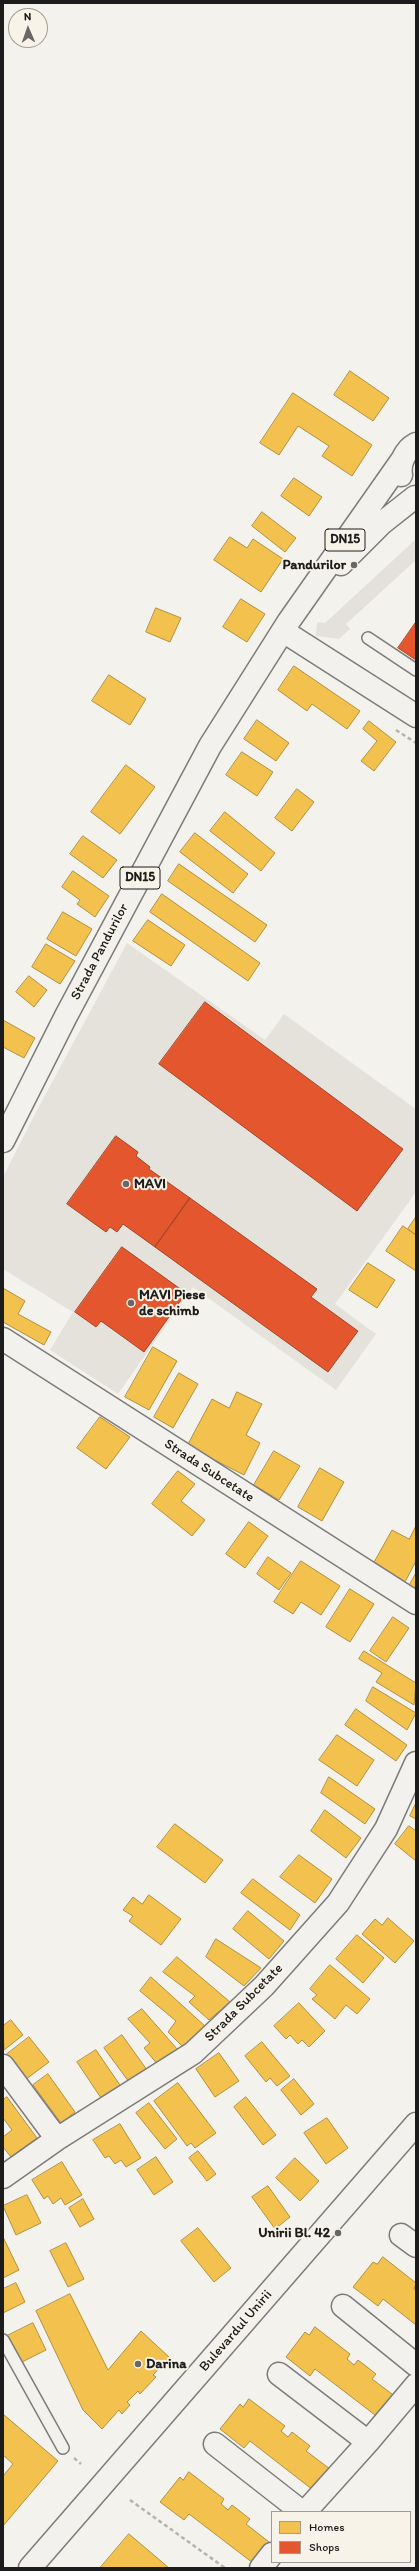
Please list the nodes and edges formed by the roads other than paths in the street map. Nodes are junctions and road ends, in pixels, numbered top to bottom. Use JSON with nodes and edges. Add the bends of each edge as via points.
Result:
{"nodes":[{"id":1,"x":410,"y":448,"type":"edge"},
{"id":2,"x":415,"y":497,"type":"edge"},
{"id":3,"x":286,"y":626,"type":"junction"},
{"id":4,"x":368,"y":638,"type":"dead end"},
{"id":5,"x":416,"y":670,"type":"edge"},
{"id":6,"x":416,"y":716,"type":"edge"},
{"id":7,"x":3,"y":1141,"type":"edge"},
{"id":8,"x":3,"y":1339,"type":"edge"},
{"id":9,"x":416,"y":1603,"type":"edge"},
{"id":10,"x":416,"y":1763,"type":"edge"},
{"id":11,"x":3,"y":2066,"type":"edge"},
{"id":12,"x":414,"y":2130,"type":"edge"},
{"id":13,"x":57,"y":2139,"type":"junction"},
{"id":14,"x":3,"y":2177,"type":"edge"},
{"id":15,"x":343,"y":2306,"type":"dead end"},
{"id":16,"x":3,"y":2340,"type":"edge"},
{"id":17,"x":416,"y":2365,"type":"edge"},
{"id":18,"x":280,"y":2374,"type":"dead end"},
{"id":19,"x":416,"y":2385,"type":"edge"},
{"id":20,"x":368,"y":2442,"type":"junction"},
{"id":21,"x":215,"y":2444,"type":"dead end"},
{"id":22,"x":63,"y":2448,"type":"dead end"},
{"id":23,"x":303,"y":2511,"type":"edge"},
{"id":24,"x":305,"y":2511,"type":"edge"},
{"id":25,"x":271,"y":2555,"type":"edge"},
{"id":26,"x":30,"y":2568,"type":"edge"},
{"id":27,"x":261,"y":2568,"type":"edge"}],
"edges":[{"from":1,"to":2,"type":"main road","number":"DN15","via":[[400,470],[402,481]]},
{"from":1,"to":3,"type":"main road","name":"Strada Pandurilor","number":"DN15"},
{"from":2,"to":3,"type":"main road","name":"Strada Pandurilor","number":"DN15","via":[[359,545]]},
{"from":3,"to":6,"type":"main road"},
{"from":3,"to":7,"type":"main road","name":"Strada Pandurilor","number":"DN15","via":[[210,746],[66,1016]]},
{"from":4,"to":5,"type":"lane"},
{"from":8,"to":9,"type":"main road","name":"Strada Subcetate"},
{"from":10,"to":13,"type":"main road","name":"Strada Subcetate","via":[[386,1829],[338,1903],[264,1986],[193,2053]]},
{"from":11,"to":13,"type":"main road"},
{"from":12,"to":26,"type":"main road","name":"Bulevardul Unirii"},
{"from":13,"to":14,"type":"main road","name":"Strada Subcetate"},
{"from":15,"to":17,"type":"main road"},
{"from":16,"to":22,"type":"lane"},
{"from":18,"to":20,"type":"main road"},
{"from":19,"to":20,"type":"main road"},
{"from":20,"to":24,"type":"main road"},
{"from":21,"to":23,"type":"main road"},
{"from":25,"to":27,"type":"main road"}]}
